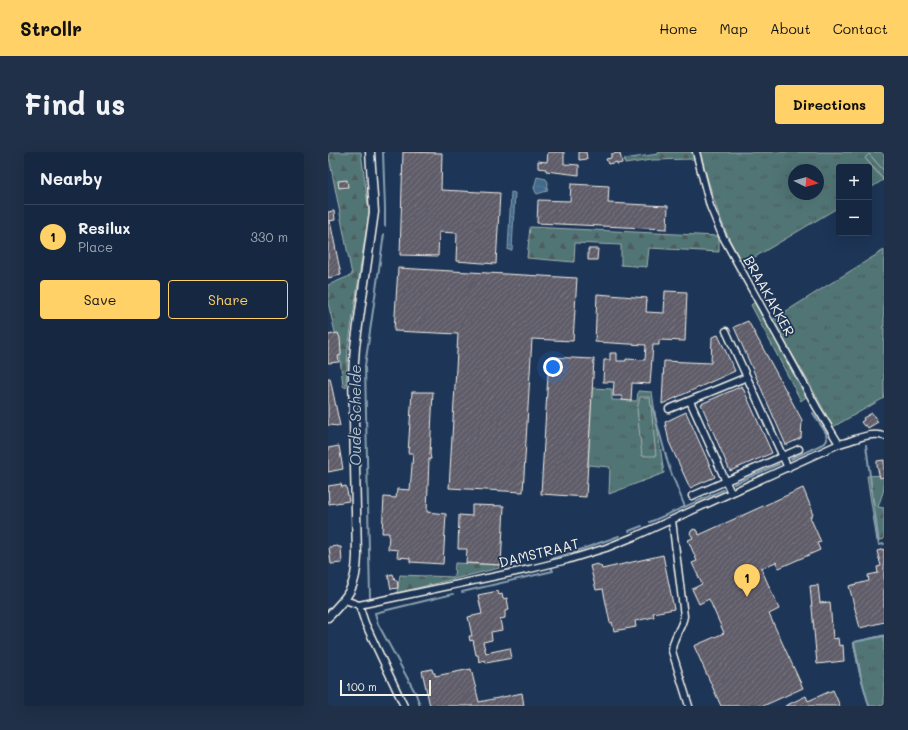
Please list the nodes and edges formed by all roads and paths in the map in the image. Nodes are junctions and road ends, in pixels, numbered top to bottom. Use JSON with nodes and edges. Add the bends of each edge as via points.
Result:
{"nodes":[{"id":1,"x":370,"y":152,"type":"edge"},
{"id":2,"x":696,"y":152,"type":"edge"},
{"id":3,"x":726,"y":331,"type":"dead end"},
{"id":4,"x":747,"y":377,"type":"junction"},
{"id":5,"x":690,"y":401,"type":"junction"},
{"id":6,"x":669,"y":409,"type":"dead end"},
{"id":7,"x":884,"y":436,"type":"edge"},
{"id":8,"x":839,"y":444,"type":"junction"},
{"id":9,"x":799,"y":449,"type":"dead end"},
{"id":10,"x":783,"y":456,"type":"junction"},
{"id":11,"x":788,"y":468,"type":"junction"},
{"id":12,"x":726,"y":482,"type":"junction"},
{"id":13,"x":731,"y":493,"type":"junction"},
{"id":14,"x":692,"y":496,"type":"dead end"},
{"id":15,"x":672,"y":520,"type":"junction"},
{"id":16,"x":345,"y":600,"type":"junction"},
{"id":17,"x":359,"y":605,"type":"junction"},
{"id":18,"x":328,"y":617,"type":"edge"},
{"id":19,"x":404,"y":706,"type":"edge"},
{"id":20,"x":689,"y":706,"type":"edge"}],
"edges":[{"from":1,"to":16,"type":"street","via":[[374,212],[353,375],[357,566],[354,581]]},
{"from":2,"to":8,"type":"street","name":"BRAAKAKKER","via":[[710,206],[722,235]]},
{"from":3,"to":4,"type":"street"},
{"from":4,"to":5,"type":"street"},
{"from":4,"to":10,"type":"street"},
{"from":5,"to":6,"type":"street"},
{"from":5,"to":12,"type":"street"},
{"from":7,"to":8,"type":"street","name":"DAMSTRAAT","via":[[879,434]]},
{"from":8,"to":11,"type":"street","name":"DAMSTRAAT"},
{"from":9,"to":10,"type":"street"},
{"from":10,"to":11,"type":"street"},
{"from":10,"to":12,"type":"street"},
{"from":11,"to":13,"type":"street","name":"DAMSTRAAT"},
{"from":12,"to":13,"type":"street"},
{"from":12,"to":14,"type":"street"},
{"from":13,"to":15,"type":"street","name":"DAMSTRAAT"},
{"from":15,"to":17,"type":"street","name":"DAMSTRAAT","via":[[612,546],[567,560]]},
{"from":15,"to":20,"type":"street","via":[[684,616],[672,643],[672,651]]},
{"from":16,"to":17,"type":"street"},
{"from":16,"to":18,"type":"street"},
{"from":17,"to":19,"type":"street"}]}
